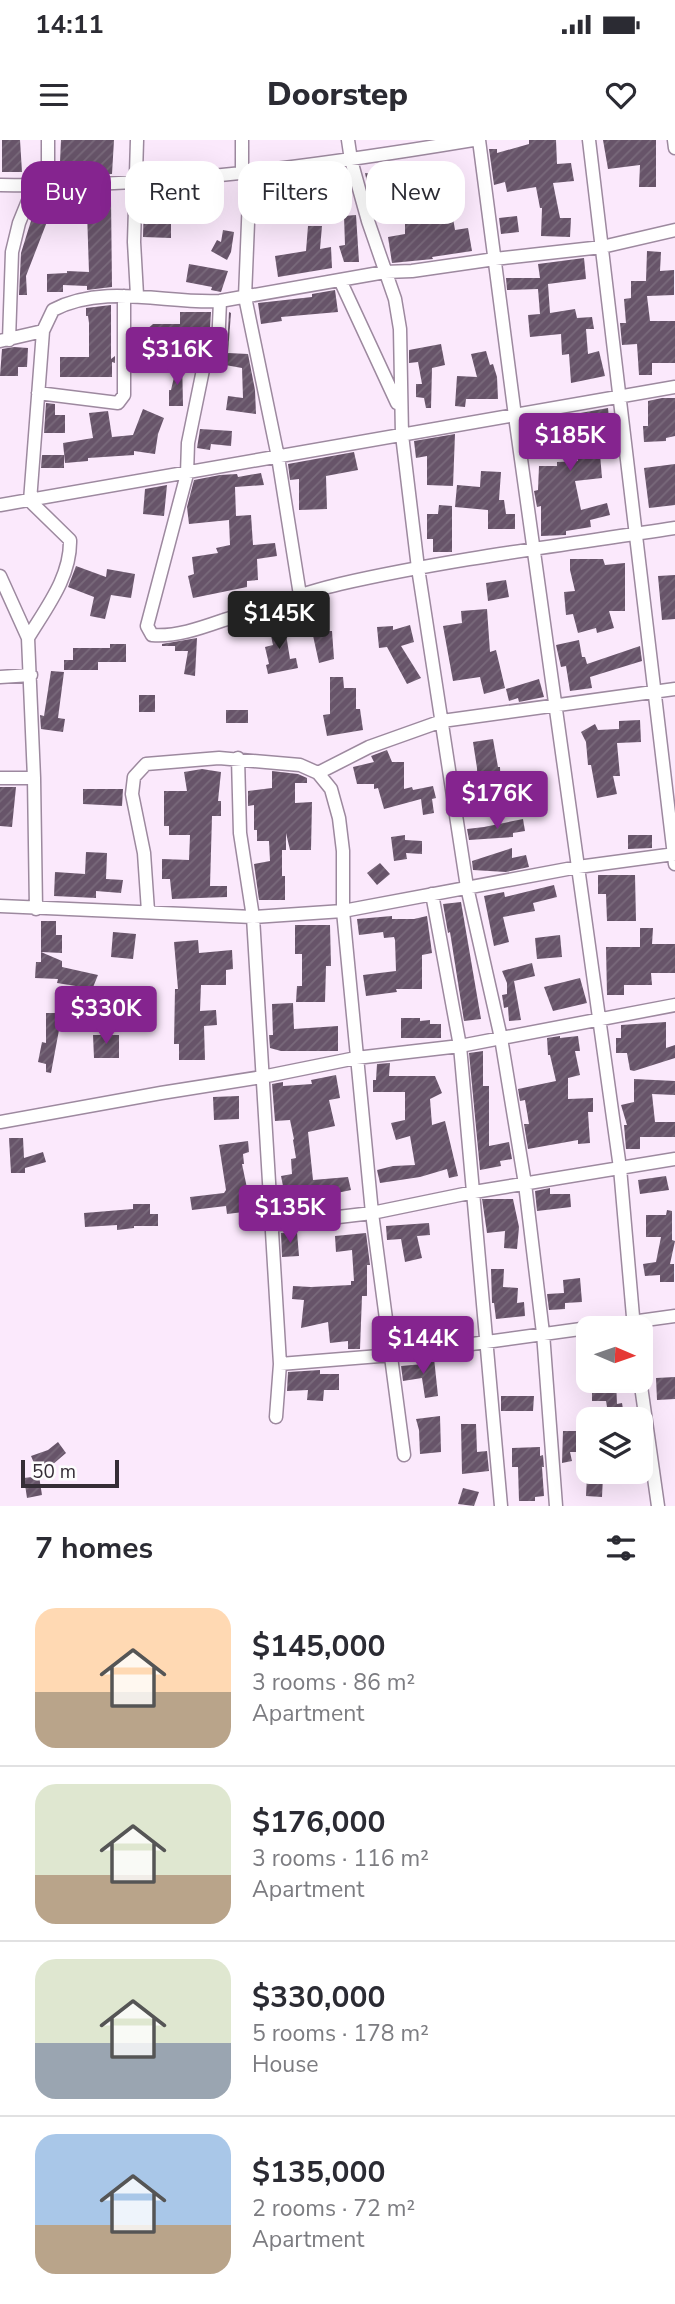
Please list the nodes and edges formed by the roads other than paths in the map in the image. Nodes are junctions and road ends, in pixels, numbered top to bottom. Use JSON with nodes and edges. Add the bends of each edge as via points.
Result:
{"nodes":[{"id":1,"x":48,"y":140,"type":"edge"},
{"id":2,"x":136,"y":140,"type":"edge"},
{"id":3,"x":242,"y":140,"type":"edge"},
{"id":4,"x":348,"y":140,"type":"edge"},
{"id":5,"x":473,"y":140,"type":"edge"},
{"id":6,"x":479,"y":140,"type":"edge"},
{"id":7,"x":589,"y":140,"type":"edge"},
{"id":8,"x":674,"y":140,"type":"edge"},
{"id":9,"x":675,"y":148,"type":"edge"},
{"id":10,"x":351,"y":160,"type":"junction"},
{"id":11,"x":48,"y":161,"type":"edge"},
{"id":12,"x":136,"y":161,"type":"edge"},
{"id":13,"x":244,"y":161,"type":"edge"},
{"id":14,"x":344,"y":161,"type":"edge"},
{"id":15,"x":0,"y":185,"type":"edge"},
{"id":16,"x":21,"y":186,"type":"edge"},
{"id":17,"x":21,"y":218,"type":"edge"},
{"id":18,"x":134,"y":224,"type":"edge"},
{"id":19,"x":246,"y":224,"type":"edge"},
{"id":20,"x":675,"y":230,"type":"edge"},
{"id":21,"x":602,"y":247,"type":"junction"},
{"id":22,"x":495,"y":259,"type":"junction"},
{"id":23,"x":385,"y":272,"type":"junction"},
{"id":24,"x":340,"y":280,"type":"junction"},
{"id":25,"x":131,"y":295,"type":"junction"},
{"id":26,"x":245,"y":298,"type":"junction"},
{"id":27,"x":220,"y":301,"type":"junction"},
{"id":28,"x":43,"y":331,"type":"junction"},
{"id":29,"x":4,"y":340,"type":"edge"},
{"id":30,"x":675,"y":387,"type":"edge"},
{"id":31,"x":38,"y":393,"type":"junction"},
{"id":32,"x":620,"y":396,"type":"junction"},
{"id":33,"x":400,"y":409,"type":"junction"},
{"id":34,"x":515,"y":415,"type":"junction"},
{"id":35,"x":402,"y":435,"type":"junction"},
{"id":36,"x":278,"y":457,"type":"junction"},
{"id":37,"x":187,"y":474,"type":"junction"},
{"id":38,"x":30,"y":501,"type":"junction"},
{"id":39,"x":0,"y":505,"type":"edge"},
{"id":40,"x":675,"y":528,"type":"edge"},
{"id":41,"x":636,"y":534,"type":"junction"},
{"id":42,"x":534,"y":550,"type":"junction"},
{"id":43,"x":418,"y":568,"type":"junction"},
{"id":44,"x":0,"y":576,"type":"edge"},
{"id":45,"x":300,"y":595,"type":"junction"},
{"id":46,"x":28,"y":638,"type":"junction"},
{"id":47,"x":31,"y":675,"type":"junction"},
{"id":48,"x":0,"y":677,"type":"edge"},
{"id":49,"x":675,"y":689,"type":"edge"},
{"id":50,"x":655,"y":693,"type":"junction"},
{"id":51,"x":555,"y":705,"type":"junction"},
{"id":52,"x":442,"y":721,"type":"junction"},
{"id":53,"x":238,"y":758,"type":"junction"},
{"id":54,"x":318,"y":773,"type":"junction"},
{"id":55,"x":0,"y":778,"type":"edge"},
{"id":56,"x":34,"y":778,"type":"junction"},
{"id":57,"x":675,"y":857,"type":"edge"},
{"id":58,"x":579,"y":867,"type":"junction"},
{"id":59,"x":467,"y":887,"type":"junction"},
{"id":60,"x":432,"y":894,"type":"junction"},
{"id":61,"x":0,"y":906,"type":"edge"},
{"id":62,"x":36,"y":909,"type":"junction"},
{"id":63,"x":148,"y":911,"type":"junction"},
{"id":64,"x":343,"y":911,"type":"junction"},
{"id":65,"x":253,"y":917,"type":"junction"},
{"id":66,"x":675,"y":1005,"type":"edge"},
{"id":67,"x":600,"y":1019,"type":"junction"},
{"id":68,"x":501,"y":1038,"type":"junction"},
{"id":69,"x":460,"y":1046,"type":"junction"},
{"id":70,"x":356,"y":1058,"type":"junction"},
{"id":71,"x":262,"y":1077,"type":"junction"},
{"id":72,"x":0,"y":1122,"type":"edge"},
{"id":73,"x":675,"y":1159,"type":"edge"},
{"id":74,"x":620,"y":1168,"type":"junction"},
{"id":75,"x":525,"y":1184,"type":"junction"},
{"id":76,"x":474,"y":1192,"type":"junction"},
{"id":77,"x":372,"y":1213,"type":"junction"},
{"id":78,"x":271,"y":1225,"type":"junction"},
{"id":79,"x":632,"y":1316,"type":"edge"},
{"id":80,"x":675,"y":1316,"type":"edge"},
{"id":81,"x":653,"y":1320,"type":"edge"},
{"id":82,"x":576,"y":1330,"type":"edge"},
{"id":83,"x":543,"y":1333,"type":"junction"},
{"id":84,"x":484,"y":1341,"type":"junction"},
{"id":85,"x":392,"y":1355,"type":"junction"},
{"id":86,"x":280,"y":1364,"type":"junction"},
{"id":87,"x":642,"y":1393,"type":"edge"},
{"id":88,"x":276,"y":1417,"type":"dead end"},
{"id":89,"x":404,"y":1455,"type":"dead end"},
{"id":90,"x":501,"y":1506,"type":"edge"},
{"id":91,"x":556,"y":1506,"type":"edge"},
{"id":92,"x":658,"y":1506,"type":"edge"}],
"edges":[{"from":1,"to":11,"type":"street"},
{"from":2,"to":12,"type":"street"},
{"from":3,"to":13,"type":"street"},
{"from":4,"to":10,"type":"street"},
{"from":5,"to":10,"type":"street"},
{"from":6,"to":22,"type":"street"},
{"from":7,"to":21,"type":"street"},
{"from":8,"to":9,"type":"street"},
{"from":10,"to":14,"type":"street"},
{"from":10,"to":23,"type":"street"},
{"from":15,"to":16,"type":"street"},
{"from":17,"to":29,"type":"street","via":[[12,253]]},
{"from":18,"to":25,"type":"street"},
{"from":19,"to":26,"type":"street"},
{"from":20,"to":21,"type":"street"},
{"from":21,"to":22,"type":"street"},
{"from":21,"to":32,"type":"street"},
{"from":22,"to":23,"type":"street"},
{"from":22,"to":34,"type":"street"},
{"from":23,"to":24,"type":"street"},
{"from":23,"to":33,"type":"street","via":[[400,329]]},
{"from":24,"to":26,"type":"street"},
{"from":24,"to":33,"type":"street"},
{"from":25,"to":27,"type":"street"},
{"from":25,"to":28,"type":"street","via":[[66,303],[53,310]]},
{"from":25,"to":31,"type":"street","via":[[124,395],[118,403]]},
{"from":26,"to":27,"type":"street"},
{"from":26,"to":36,"type":"street"},
{"from":27,"to":37,"type":"street","via":[[218,348],[205,360],[188,443]]},
{"from":28,"to":29,"type":"street"},
{"from":28,"to":31,"type":"street"},
{"from":30,"to":32,"type":"street"},
{"from":31,"to":38,"type":"street"},
{"from":32,"to":34,"type":"street"},
{"from":32,"to":41,"type":"street"},
{"from":33,"to":35,"type":"street"},
{"from":34,"to":35,"type":"street"},
{"from":34,"to":42,"type":"street"},
{"from":35,"to":36,"type":"street"},
{"from":35,"to":43,"type":"street"},
{"from":36,"to":37,"type":"street"},
{"from":36,"to":45,"type":"street"},
{"from":37,"to":38,"type":"street"},
{"from":37,"to":45,"type":"street","via":[[147,626],[152,635],[197,629]]},
{"from":38,"to":39,"type":"street"},
{"from":38,"to":46,"type":"street","via":[[70,540],[71,556],[64,578]]},
{"from":40,"to":41,"type":"street"},
{"from":41,"to":42,"type":"street"},
{"from":41,"to":50,"type":"street"},
{"from":42,"to":43,"type":"street"},
{"from":42,"to":51,"type":"street"},
{"from":43,"to":45,"type":"street"},
{"from":43,"to":52,"type":"street"},
{"from":44,"to":46,"type":"street"},
{"from":46,"to":47,"type":"street"},
{"from":47,"to":48,"type":"street"},
{"from":47,"to":56,"type":"street"},
{"from":49,"to":50,"type":"street"},
{"from":50,"to":51,"type":"street"},
{"from":50,"to":57,"type":"street"},
{"from":51,"to":52,"type":"street"},
{"from":51,"to":58,"type":"street"},
{"from":52,"to":54,"type":"street","via":[[369,747]]},
{"from":52,"to":59,"type":"street"},
{"from":53,"to":54,"type":"street","via":[[300,765]]},
{"from":53,"to":63,"type":"street","via":[[146,764],[134,776],[132,794],[144,853]]},
{"from":53,"to":65,"type":"street","via":[[240,833]]},
{"from":54,"to":64,"type":"street","via":[[331,789],[338,818]]},
{"from":55,"to":56,"type":"street"},
{"from":56,"to":62,"type":"street"},
{"from":57,"to":58,"type":"street"},
{"from":58,"to":59,"type":"street"},
{"from":58,"to":67,"type":"street"},
{"from":59,"to":60,"type":"street"},
{"from":59,"to":68,"type":"street"},
{"from":60,"to":64,"type":"street"},
{"from":60,"to":69,"type":"street"},
{"from":61,"to":62,"type":"street"},
{"from":62,"to":63,"type":"street"},
{"from":63,"to":65,"type":"street"},
{"from":64,"to":65,"type":"street"},
{"from":64,"to":70,"type":"street"},
{"from":65,"to":71,"type":"street"},
{"from":66,"to":67,"type":"street"},
{"from":67,"to":68,"type":"street"},
{"from":67,"to":74,"type":"street"},
{"from":68,"to":69,"type":"street"},
{"from":68,"to":75,"type":"street"},
{"from":69,"to":70,"type":"street"},
{"from":69,"to":76,"type":"street"},
{"from":70,"to":71,"type":"street"},
{"from":70,"to":77,"type":"street"},
{"from":71,"to":72,"type":"street"},
{"from":71,"to":78,"type":"street"},
{"from":73,"to":74,"type":"street"},
{"from":74,"to":75,"type":"street"},
{"from":74,"to":79,"type":"street"},
{"from":75,"to":76,"type":"street"},
{"from":75,"to":83,"type":"street"},
{"from":76,"to":77,"type":"street"},
{"from":76,"to":84,"type":"street"},
{"from":77,"to":78,"type":"street"},
{"from":77,"to":85,"type":"street"},
{"from":78,"to":86,"type":"street"},
{"from":80,"to":81,"type":"street"},
{"from":82,"to":83,"type":"street"},
{"from":83,"to":84,"type":"street"},
{"from":83,"to":91,"type":"street"},
{"from":84,"to":85,"type":"street"},
{"from":84,"to":90,"type":"street"},
{"from":85,"to":86,"type":"street"},
{"from":85,"to":89,"type":"street"},
{"from":86,"to":88,"type":"street"},
{"from":87,"to":92,"type":"street"}]}
